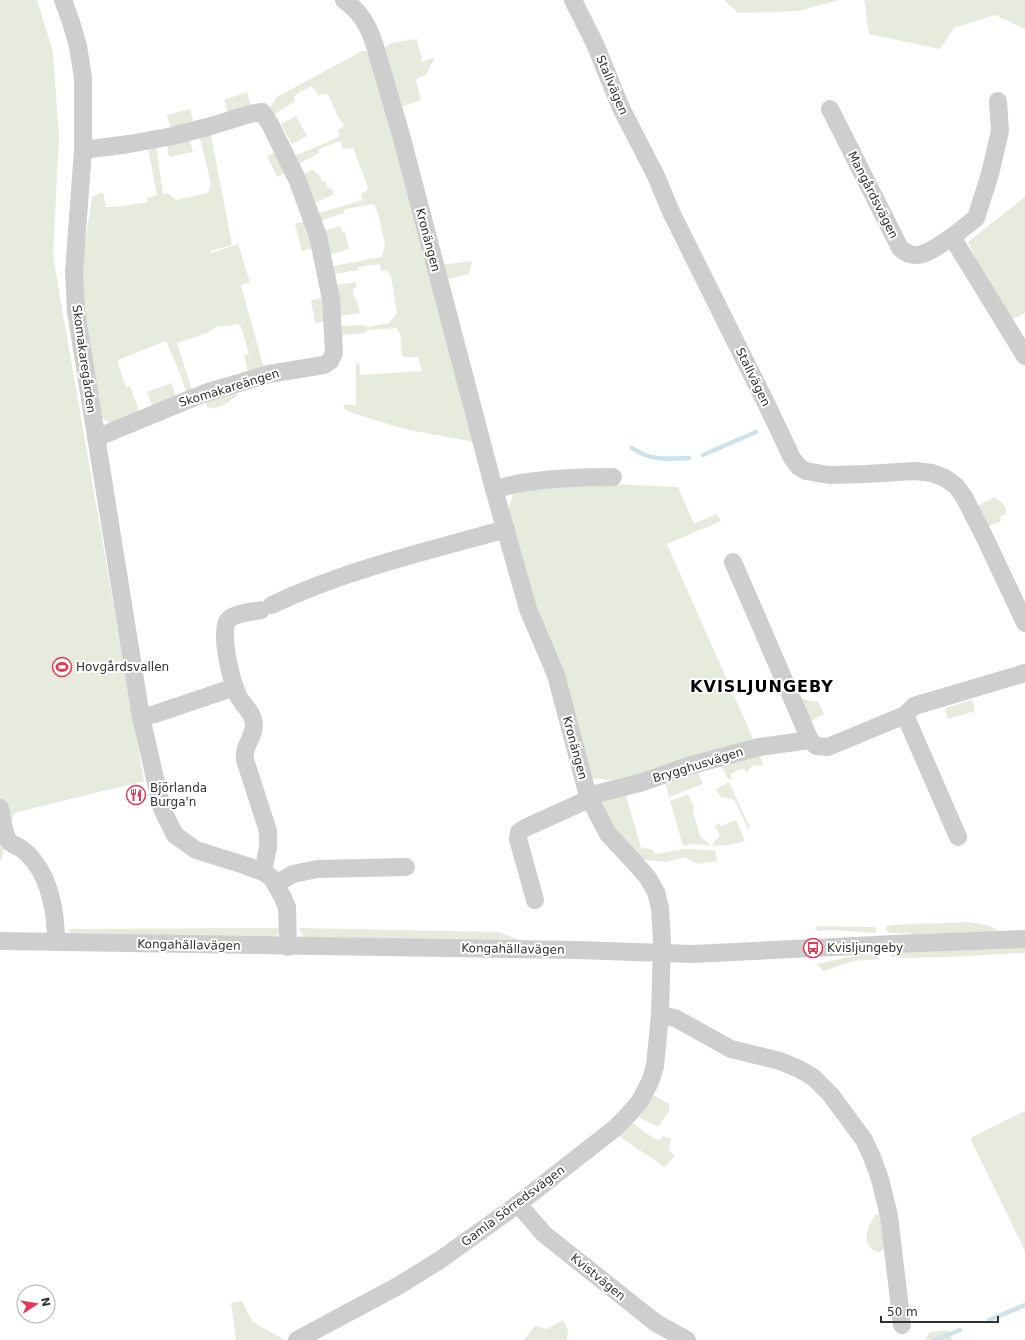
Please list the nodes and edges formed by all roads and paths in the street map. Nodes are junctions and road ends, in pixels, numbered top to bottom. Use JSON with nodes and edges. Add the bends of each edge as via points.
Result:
{"nodes":[{"id":1,"x":63,"y":0,"type":"edge"},
{"id":2,"x":344,"y":0,"type":"edge"},
{"id":3,"x":573,"y":0,"type":"edge"},
{"id":4,"x":998,"y":101,"type":"dead end"},
{"id":5,"x":830,"y":109,"type":"dead end"},
{"id":6,"x":83,"y":150,"type":"junction"},
{"id":7,"x":952,"y":237,"type":"junction"},
{"id":8,"x":1025,"y":356,"type":"edge"},
{"id":9,"x":96,"y":438,"type":"junction"},
{"id":10,"x":613,"y":477,"type":"dead end"},
{"id":11,"x":494,"y":489,"type":"junction"},
{"id":12,"x":506,"y":529,"type":"junction"},
{"id":13,"x":733,"y":562,"type":"dead end"},
{"id":14,"x":1025,"y":624,"type":"edge"},
{"id":15,"x":1025,"y":673,"type":"edge"},
{"id":16,"x":235,"y":687,"type":"junction"},
{"id":17,"x":905,"y":715,"type":"junction"},
{"id":18,"x":141,"y":717,"type":"junction"},
{"id":19,"x":810,"y":740,"type":"junction"},
{"id":20,"x":589,"y":798,"type":"junction"},
{"id":21,"x":0,"y":808,"type":"edge"},
{"id":22,"x":958,"y":838,"type":"dead end"},
{"id":23,"x":406,"y":867,"type":"dead end"},
{"id":24,"x":270,"y":878,"type":"junction"},
{"id":25,"x":535,"y":900,"type":"dead end"},
{"id":26,"x":1025,"y":939,"type":"edge"},
{"id":27,"x":0,"y":941,"type":"edge"},
{"id":28,"x":56,"y":942,"type":"junction"},
{"id":29,"x":288,"y":947,"type":"junction"},
{"id":30,"x":662,"y":953,"type":"junction"},
{"id":31,"x":660,"y":1015,"type":"junction"},
{"id":32,"x":518,"y":1204,"type":"junction"},
{"id":33,"x":902,"y":1325,"type":"dead end"},
{"id":34,"x":297,"y":1340,"type":"edge"},
{"id":35,"x":687,"y":1340,"type":"edge"}],
"edges":[{"from":1,"to":6,"type":"street","name":"Skomakaregården","via":[[78,46],[82,78]]},
{"from":2,"to":11,"type":"street","name":"Kronängen","via":[[362,16],[374,43],[401,135]]},
{"from":3,"to":14,"type":"street","name":"Stallvägen","via":[[675,219],[792,458],[806,471],[829,476],[914,471],[932,473],[945,478],[956,486],[964,497]]},
{"from":4,"to":7,"type":"street","name":"Mangårdsvägen","via":[[1000,131],[976,218]]},
{"from":5,"to":7,"type":"street","name":"Mangårdsvägen","via":[[900,248],[917,256]]},
{"from":6,"to":9,"type":"street","name":"Skomakaregården","via":[[74,272],[76,311]]},
{"from":6,"to":9,"type":"street","name":"Skomakareängen","via":[[173,136],[262,112],[297,179],[318,236],[331,299],[334,353],[324,365],[270,374],[205,393]]},
{"from":7,"to":8,"type":"street"},
{"from":9,"to":18,"type":"street","name":"Skomakaregården"},
{"from":10,"to":11,"type":"street","via":[[554,479]]},
{"from":11,"to":12,"type":"street","name":"Kronängen"},
{"from":12,"to":16,"type":"street","via":[[324,583],[266,608],[234,616],[225,625],[228,663]]},
{"from":12,"to":20,"type":"street","name":"Kronängen","via":[[528,609],[556,675]]},
{"from":13,"to":19,"type":"street"},
{"from":15,"to":17,"type":"street","name":"Brygghusvägen","via":[[914,706]]},
{"from":16,"to":18,"type":"street"},
{"from":16,"to":24,"type":"street","via":[[253,720],[254,730],[244,754],[268,831]]},
{"from":17,"to":19,"type":"street","name":"Brygghusvägen","via":[[828,747],[816,746]]},
{"from":17,"to":22,"type":"street"},
{"from":18,"to":24,"type":"street","name":"Skomakaregården","via":[[162,809],[175,835],[196,850],[244,865]]},
{"from":19,"to":20,"type":"street","name":"Brygghusvägen","via":[[759,747],[688,766]]},
{"from":20,"to":25,"type":"street","name":"Brygghusvägen","via":[[519,832],[518,839]]},
{"from":20,"to":30,"type":"street","name":"Kronängen","via":[[608,834],[648,878],[656,892],[660,908]]},
{"from":21,"to":28,"type":"street","via":[[4,830],[10,842],[34,861],[43,876],[56,919]]},
{"from":23,"to":24,"type":"street","via":[[317,869]]},
{"from":24,"to":29,"type":"street","via":[[287,907]]},
{"from":26,"to":30,"type":"street","name":"Kongahällavägen","via":[[692,954]]},
{"from":27,"to":28,"type":"street","name":"Kongahällavägen"},
{"from":28,"to":29,"type":"street","name":"Kongahällavägen"},
{"from":29,"to":30,"type":"street","name":"Kongahällavägen"},
{"from":30,"to":31,"type":"street","name":"Gamla Sörredsvägen"},
{"from":31,"to":32,"type":"street","name":"Gamla Sörredsvägen","via":[[655,1066],[640,1101],[614,1129]]},
{"from":31,"to":33,"type":"street","via":[[675,1018],[731,1049],[780,1061],[813,1077],[831,1095],[864,1140],[880,1178],[889,1216]]},
{"from":32,"to":34,"type":"street","name":"Gamla Sörredsvägen","via":[[440,1260],[398,1286]]},
{"from":32,"to":35,"type":"street","name":"Kvistvägen","via":[[544,1234],[656,1323]]}]}
